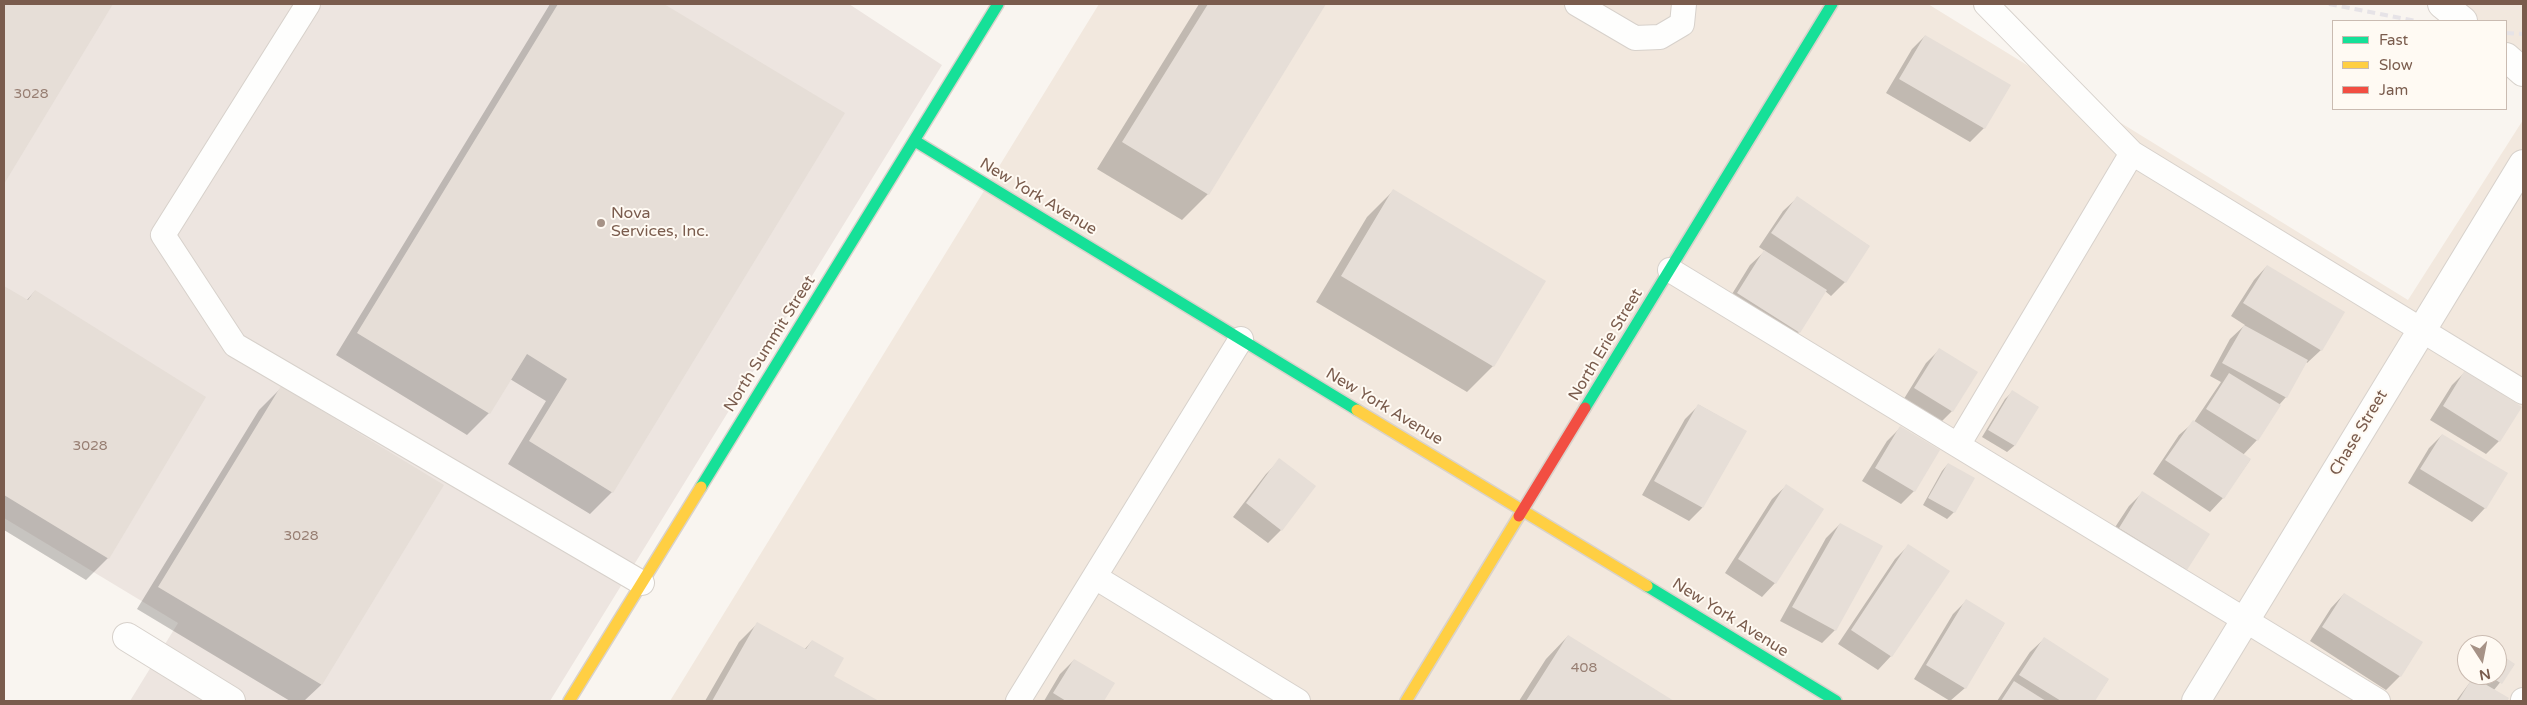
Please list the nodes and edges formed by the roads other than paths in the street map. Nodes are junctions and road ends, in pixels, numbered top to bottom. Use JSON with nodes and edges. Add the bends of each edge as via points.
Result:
{"nodes":[{"id":1,"x":308,"y":4,"type":"edge"},
{"id":2,"x":998,"y":4,"type":"edge"},
{"id":3,"x":1578,"y":4,"type":"edge"},
{"id":4,"x":1684,"y":4,"type":"edge"},
{"id":5,"x":1832,"y":4,"type":"edge"},
{"id":6,"x":1986,"y":4,"type":"edge"},
{"id":7,"x":2442,"y":4,"type":"edge"},
{"id":8,"x":2462,"y":20,"type":"edge"},
{"id":9,"x":2507,"y":58,"type":"edge"},
{"id":10,"x":2523,"y":72,"type":"edge"},
{"id":11,"x":915,"y":141,"type":"junction"},
{"id":12,"x":2132,"y":152,"type":"junction"},
{"id":13,"x":2523,"y":164,"type":"edge"},
{"id":14,"x":1670,"y":270,"type":"junction"},
{"id":15,"x":2423,"y":329,"type":"junction"},
{"id":16,"x":1241,"y":339,"type":"junction"},
{"id":17,"x":2523,"y":392,"type":"edge"},
{"id":18,"x":1958,"y":445,"type":"junction"},
{"id":19,"x":1524,"y":510,"type":"junction"},
{"id":20,"x":1095,"y":576,"type":"junction"},
{"id":21,"x":642,"y":583,"type":"junction"},
{"id":22,"x":2246,"y":620,"type":"junction"},
{"id":23,"x":127,"y":637,"type":"dead end"},
{"id":24,"x":231,"y":701,"type":"edge"},
{"id":25,"x":568,"y":701,"type":"edge"},
{"id":26,"x":1018,"y":701,"type":"edge"},
{"id":27,"x":1298,"y":701,"type":"edge"},
{"id":28,"x":1406,"y":701,"type":"edge"},
{"id":29,"x":1836,"y":701,"type":"edge"},
{"id":30,"x":2196,"y":701,"type":"edge"},
{"id":31,"x":2378,"y":701,"type":"edge"}],
"edges":[{"from":1,"to":21,"type":"lane","via":[[163,235],[235,345]]},
{"from":2,"to":11,"type":"street","name":"North Summit Street"},
{"from":3,"to":4,"type":"lane","via":[[1635,38],[1660,37],[1682,24]]},
{"from":5,"to":14,"type":"street","name":"North Erie Street"},
{"from":6,"to":12,"type":"lane"},
{"from":7,"to":8,"type":"street"},
{"from":9,"to":10,"type":"street"},
{"from":11,"to":16,"type":"street","name":"New York Avenue"},
{"from":11,"to":21,"type":"street","name":"North Summit Street"},
{"from":12,"to":15,"type":"lane"},
{"from":12,"to":18,"type":"lane"},
{"from":13,"to":15,"type":"street","name":"Chase Street"},
{"from":14,"to":18,"type":"lane"},
{"from":14,"to":19,"type":"street","name":"North Erie Street"},
{"from":15,"to":17,"type":"lane"},
{"from":15,"to":22,"type":"street","name":"Chase Street"},
{"from":16,"to":19,"type":"street","name":"New York Avenue"},
{"from":16,"to":20,"type":"lane"},
{"from":18,"to":22,"type":"lane"},
{"from":19,"to":28,"type":"street","name":"North Erie Street"},
{"from":19,"to":29,"type":"street","name":"New York Avenue"},
{"from":20,"to":26,"type":"lane"},
{"from":20,"to":27,"type":"lane"},
{"from":21,"to":25,"type":"street","name":"North Summit Street"},
{"from":22,"to":30,"type":"street","name":"Chase Street"},
{"from":22,"to":31,"type":"lane"},
{"from":23,"to":24,"type":"street"}]}
